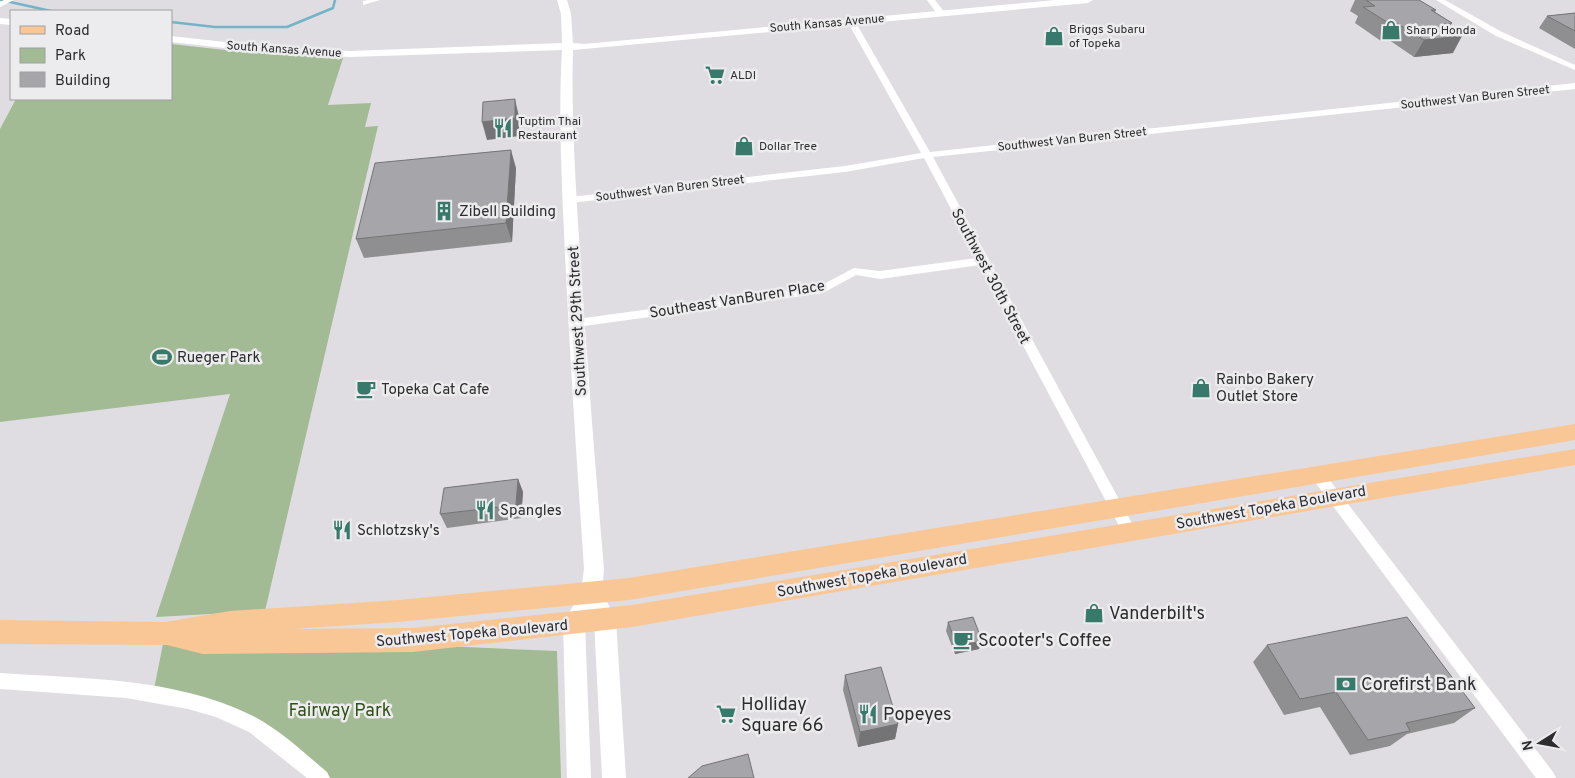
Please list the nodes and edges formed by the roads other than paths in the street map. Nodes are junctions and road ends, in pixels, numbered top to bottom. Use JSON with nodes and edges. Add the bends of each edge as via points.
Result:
{"nodes":[{"id":1,"x":10,"y":0,"type":"edge"},
{"id":2,"x":376,"y":0,"type":"edge"},
{"id":3,"x":562,"y":0,"type":"edge"},
{"id":4,"x":931,"y":0,"type":"edge"},
{"id":5,"x":1088,"y":0,"type":"edge"},
{"id":6,"x":1440,"y":0,"type":"edge"},
{"id":7,"x":366,"y":3,"type":"dead end"},
{"id":8,"x":0,"y":5,"type":"edge"},
{"id":9,"x":941,"y":13,"type":"junction"},
{"id":10,"x":851,"y":21,"type":"junction"},
{"id":11,"x":172,"y":39,"type":"edge"},
{"id":12,"x":566,"y":47,"type":"junction"},
{"id":13,"x":1575,"y":68,"type":"edge"},
{"id":14,"x":1575,"y":86,"type":"edge"},
{"id":15,"x":927,"y":155,"type":"junction"},
{"id":16,"x":570,"y":200,"type":"junction"},
{"id":17,"x":983,"y":261,"type":"junction"},
{"id":18,"x":577,"y":323,"type":"junction"},
{"id":19,"x":1575,"y":432,"type":"edge"},
{"id":20,"x":1575,"y":457,"type":"edge"},
{"id":21,"x":1317,"y":474,"type":"junction"},
{"id":22,"x":1332,"y":497,"type":"junction"},
{"id":23,"x":1117,"y":507,"type":"junction"},
{"id":24,"x":1130,"y":531,"type":"junction"},
{"id":25,"x":591,"y":593,"type":"junction"},
{"id":26,"x":605,"y":620,"type":"junction"},
{"id":27,"x":574,"y":624,"type":"junction"},
{"id":28,"x":0,"y":632,"type":"edge"},
{"id":29,"x":165,"y":634,"type":"junction"},
{"id":30,"x":0,"y":682,"type":"edge"},
{"id":31,"x":321,"y":778,"type":"edge"},
{"id":32,"x":579,"y":778,"type":"edge"},
{"id":33,"x":614,"y":778,"type":"edge"},
{"id":34,"x":1547,"y":778,"type":"edge"}],
"edges":[{"from":1,"to":8,"type":"street"},
{"from":2,"to":7,"type":"street"},
{"from":3,"to":12,"type":"main road","name":"Southwest 29th Street","via":[[566,14]]},
{"from":4,"to":9,"type":"street"},
{"from":5,"to":9,"type":"main road","name":"South Kansas Avenue"},
{"from":6,"to":13,"type":"street","via":[[1499,34]]},
{"from":9,"to":10,"type":"main road","name":"South Kansas Avenue"},
{"from":10,"to":12,"type":"main road","name":"South Kansas Avenue"},
{"from":10,"to":15,"type":"street","name":"Southwest 30th Street"},
{"from":11,"to":12,"type":"main road","name":"South Kansas Avenue","via":[[279,50],[458,57],[545,52]]},
{"from":12,"to":16,"type":"main road","name":"Southwest 29th Street"},
{"from":14,"to":15,"type":"street","name":"Southwest Van Buren Street"},
{"from":15,"to":16,"type":"street","name":"Southwest Van Buren Street","via":[[845,169]]},
{"from":15,"to":17,"type":"street","name":"Southwest 30th Street"},
{"from":16,"to":18,"type":"main road","name":"Southwest 29th Street"},
{"from":17,"to":18,"type":"street","name":"Southeast VanBuren Place","via":[[880,274],[854,271],[823,289]]},
{"from":17,"to":23,"type":"street","name":"Southwest 30th Street"},
{"from":18,"to":25,"type":"main road","name":"Southwest 29th Street","via":[[594,568]]},
{"from":19,"to":21,"type":"main road","name":"Southwest Topeka Boulevard"},
{"from":20,"to":22,"type":"main road","name":"Southwest Topeka Boulevard"},
{"from":21,"to":22,"type":"street"},
{"from":21,"to":23,"type":"main road","name":"Southwest Topeka Boulevard"},
{"from":22,"to":24,"type":"main road","name":"Southwest Topeka Boulevard"},
{"from":22,"to":34,"type":"street"},
{"from":23,"to":24,"type":"street","name":"Southwest 30th Street"},
{"from":23,"to":25,"type":"main road","name":"Southwest Topeka Boulevard"},
{"from":24,"to":26,"type":"main road","name":"Southwest Topeka Boulevard"},
{"from":25,"to":26,"type":"main road"},
{"from":25,"to":27,"type":"main road","name":"Southwest 29th Street"},
{"from":25,"to":29,"type":"main road","name":"Southwest Topeka Boulevard","via":[[230,622]]},
{"from":26,"to":27,"type":"main road","name":"Southwest Topeka Boulevard"},
{"from":26,"to":33,"type":"main road"},
{"from":27,"to":29,"type":"main road","name":"Southwest Topeka Boulevard","via":[[380,641],[203,642]]},
{"from":27,"to":32,"type":"main road"},
{"from":28,"to":29,"type":"main road","name":"Southwest Topeka Boulevard"},
{"from":30,"to":31,"type":"street","via":[[153,694],[208,706],[248,722]]}]}
